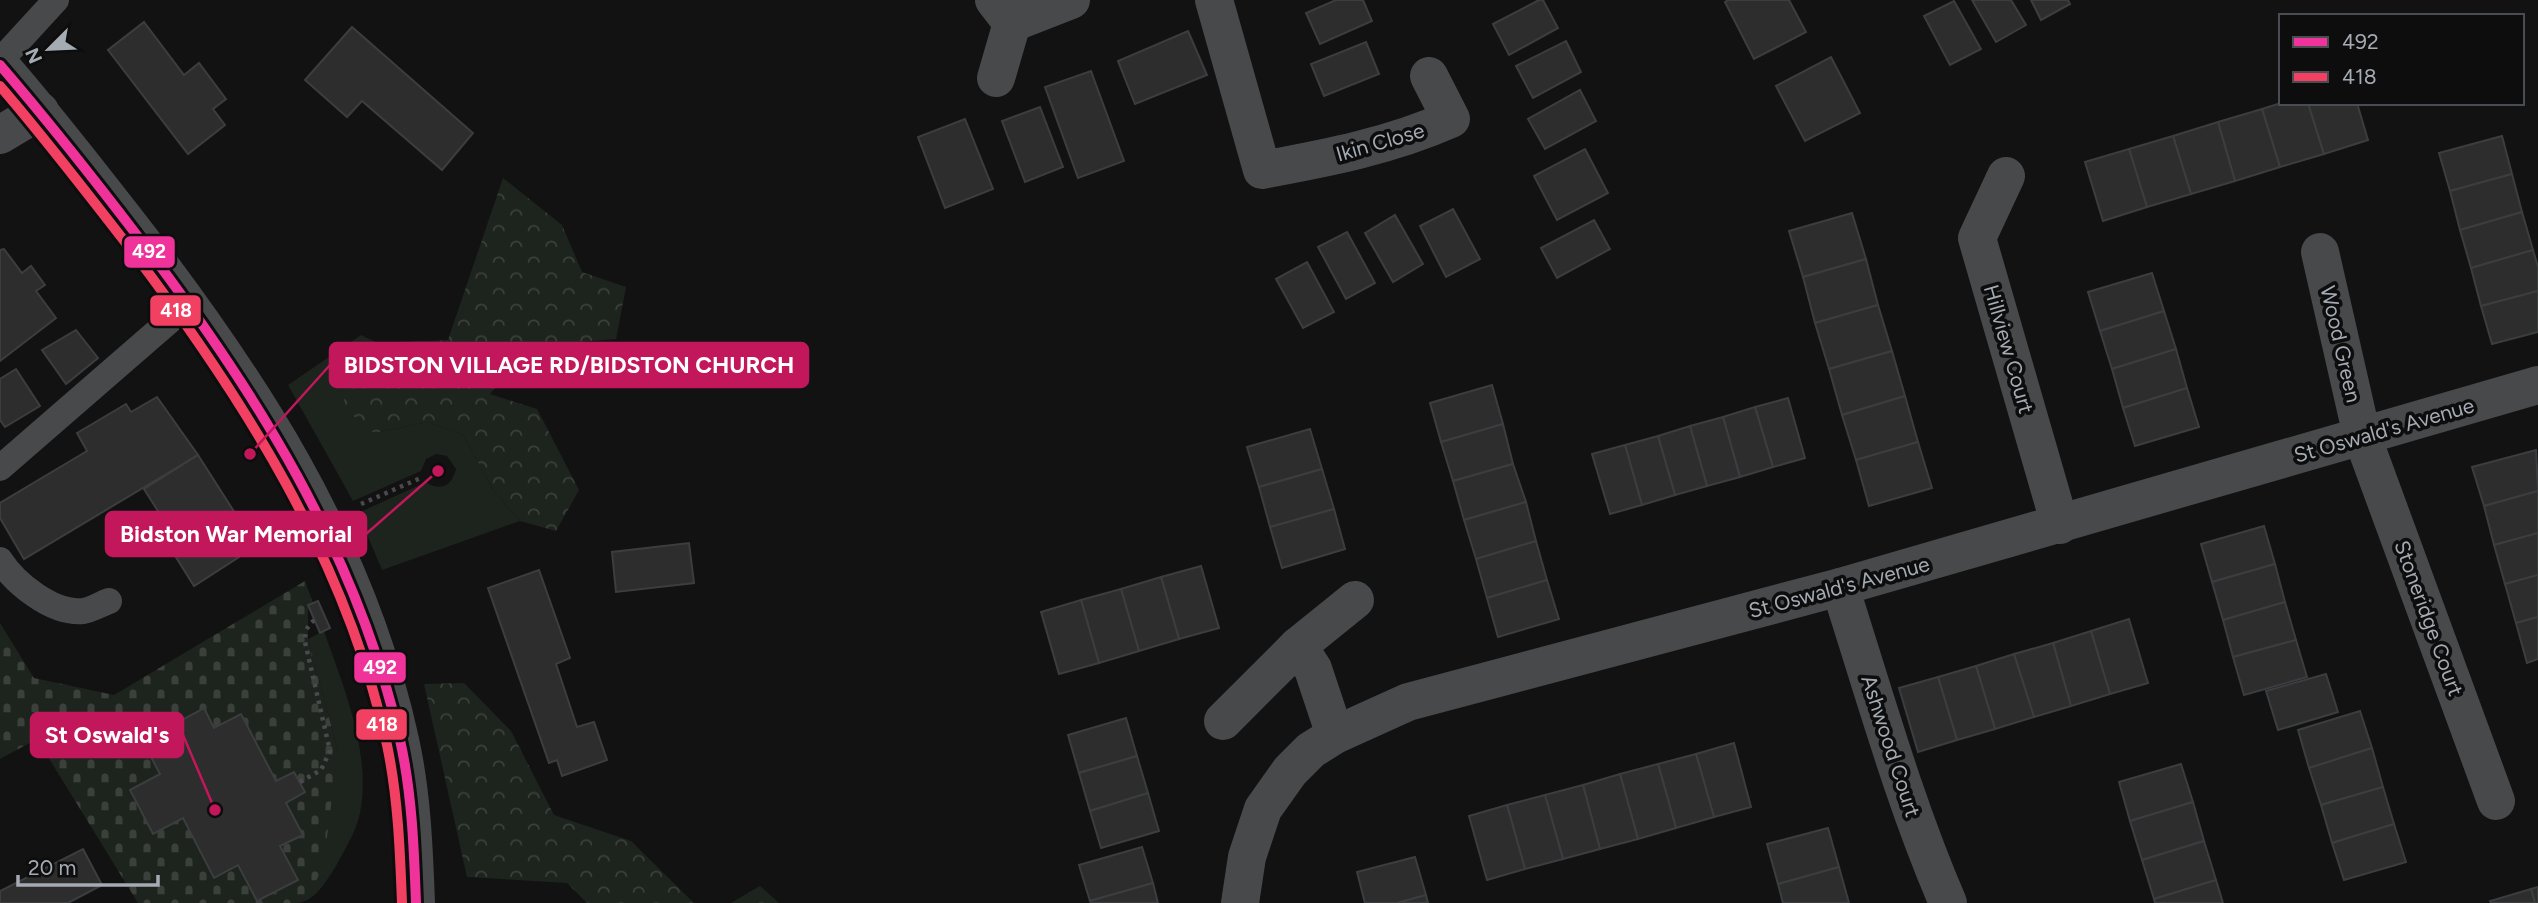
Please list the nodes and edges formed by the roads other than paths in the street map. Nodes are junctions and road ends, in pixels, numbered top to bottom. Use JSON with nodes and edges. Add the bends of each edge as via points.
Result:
{"nodes":[{"id":1,"x":56,"y":0,"type":"edge"},
{"id":2,"x":1071,"y":0,"type":"edge"},
{"id":3,"x":1214,"y":0,"type":"edge"},
{"id":4,"x":1003,"y":12,"type":"edge"},
{"id":5,"x":0,"y":63,"type":"edge"},
{"id":6,"x":1429,"y":76,"type":"dead end"},
{"id":7,"x":996,"y":78,"type":"dead end"},
{"id":8,"x":40,"y":111,"type":"junction"},
{"id":9,"x":0,"y":135,"type":"edge"},
{"id":10,"x":2006,"y":176,"type":"dead end"},
{"id":11,"x":2320,"y":252,"type":"dead end"},
{"id":12,"x":190,"y":303,"type":"junction"},
{"id":13,"x":2538,"y":385,"type":"edge"},
{"id":14,"x":2362,"y":436,"type":"junction"},
{"id":15,"x":0,"y":468,"type":"edge"},
{"id":16,"x":2060,"y":525,"type":"junction"},
{"id":17,"x":0,"y":560,"type":"edge"},
{"id":18,"x":1840,"y":587,"type":"junction"},
{"id":19,"x":1354,"y":600,"type":"dead end"},
{"id":20,"x":109,"y":601,"type":"dead end"},
{"id":21,"x":1298,"y":646,"type":"junction"},
{"id":22,"x":1223,"y":721,"type":"dead end"},
{"id":23,"x":1335,"y":735,"type":"junction"},
{"id":24,"x":2496,"y":801,"type":"dead end"},
{"id":25,"x":416,"y":903,"type":"edge"},
{"id":26,"x":1240,"y":903,"type":"edge"},
{"id":27,"x":1948,"y":903,"type":"edge"}],
"edges":[{"from":1,"to":5,"type":"lane"},
{"from":2,"to":4,"type":"street"},
{"from":3,"to":6,"type":"street","name":"Ikin Close","via":[[1262,170],[1351,153],[1415,135],[1451,119]]},
{"from":4,"to":7,"type":"street"},
{"from":5,"to":8,"type":"street"},
{"from":8,"to":9,"type":"street"},
{"from":8,"to":12,"type":"street"},
{"from":10,"to":16,"type":"street","name":"Hillview Court","via":[[1977,238]]},
{"from":11,"to":14,"type":"street","name":"Wood Green"},
{"from":12,"to":15,"type":"lane"},
{"from":12,"to":25,"type":"street","via":[[296,471],[358,601],[400,741],[413,828]]},
{"from":13,"to":14,"type":"street","name":"St Oswald's Avenue"},
{"from":14,"to":16,"type":"street","name":"St Oswald's Avenue"},
{"from":14,"to":24,"type":"street","name":"Stoneridge Court"},
{"from":16,"to":18,"type":"street","name":"St Oswald's Avenue"},
{"from":17,"to":20,"type":"lane","via":[[19,584],[56,606],[84,611]]},
{"from":18,"to":23,"type":"street","name":"St Oswald's Avenue","via":[[1408,702]]},
{"from":18,"to":27,"type":"street","name":"Ashwood Court","via":[[1907,797]]},
{"from":19,"to":21,"type":"street"},
{"from":21,"to":22,"type":"street"},
{"from":21,"to":23,"type":"street","via":[[1313,669]]},
{"from":23,"to":26,"type":"street","name":"St Oswald's Avenue","via":[[1290,771],[1263,809],[1247,857]]}]}
